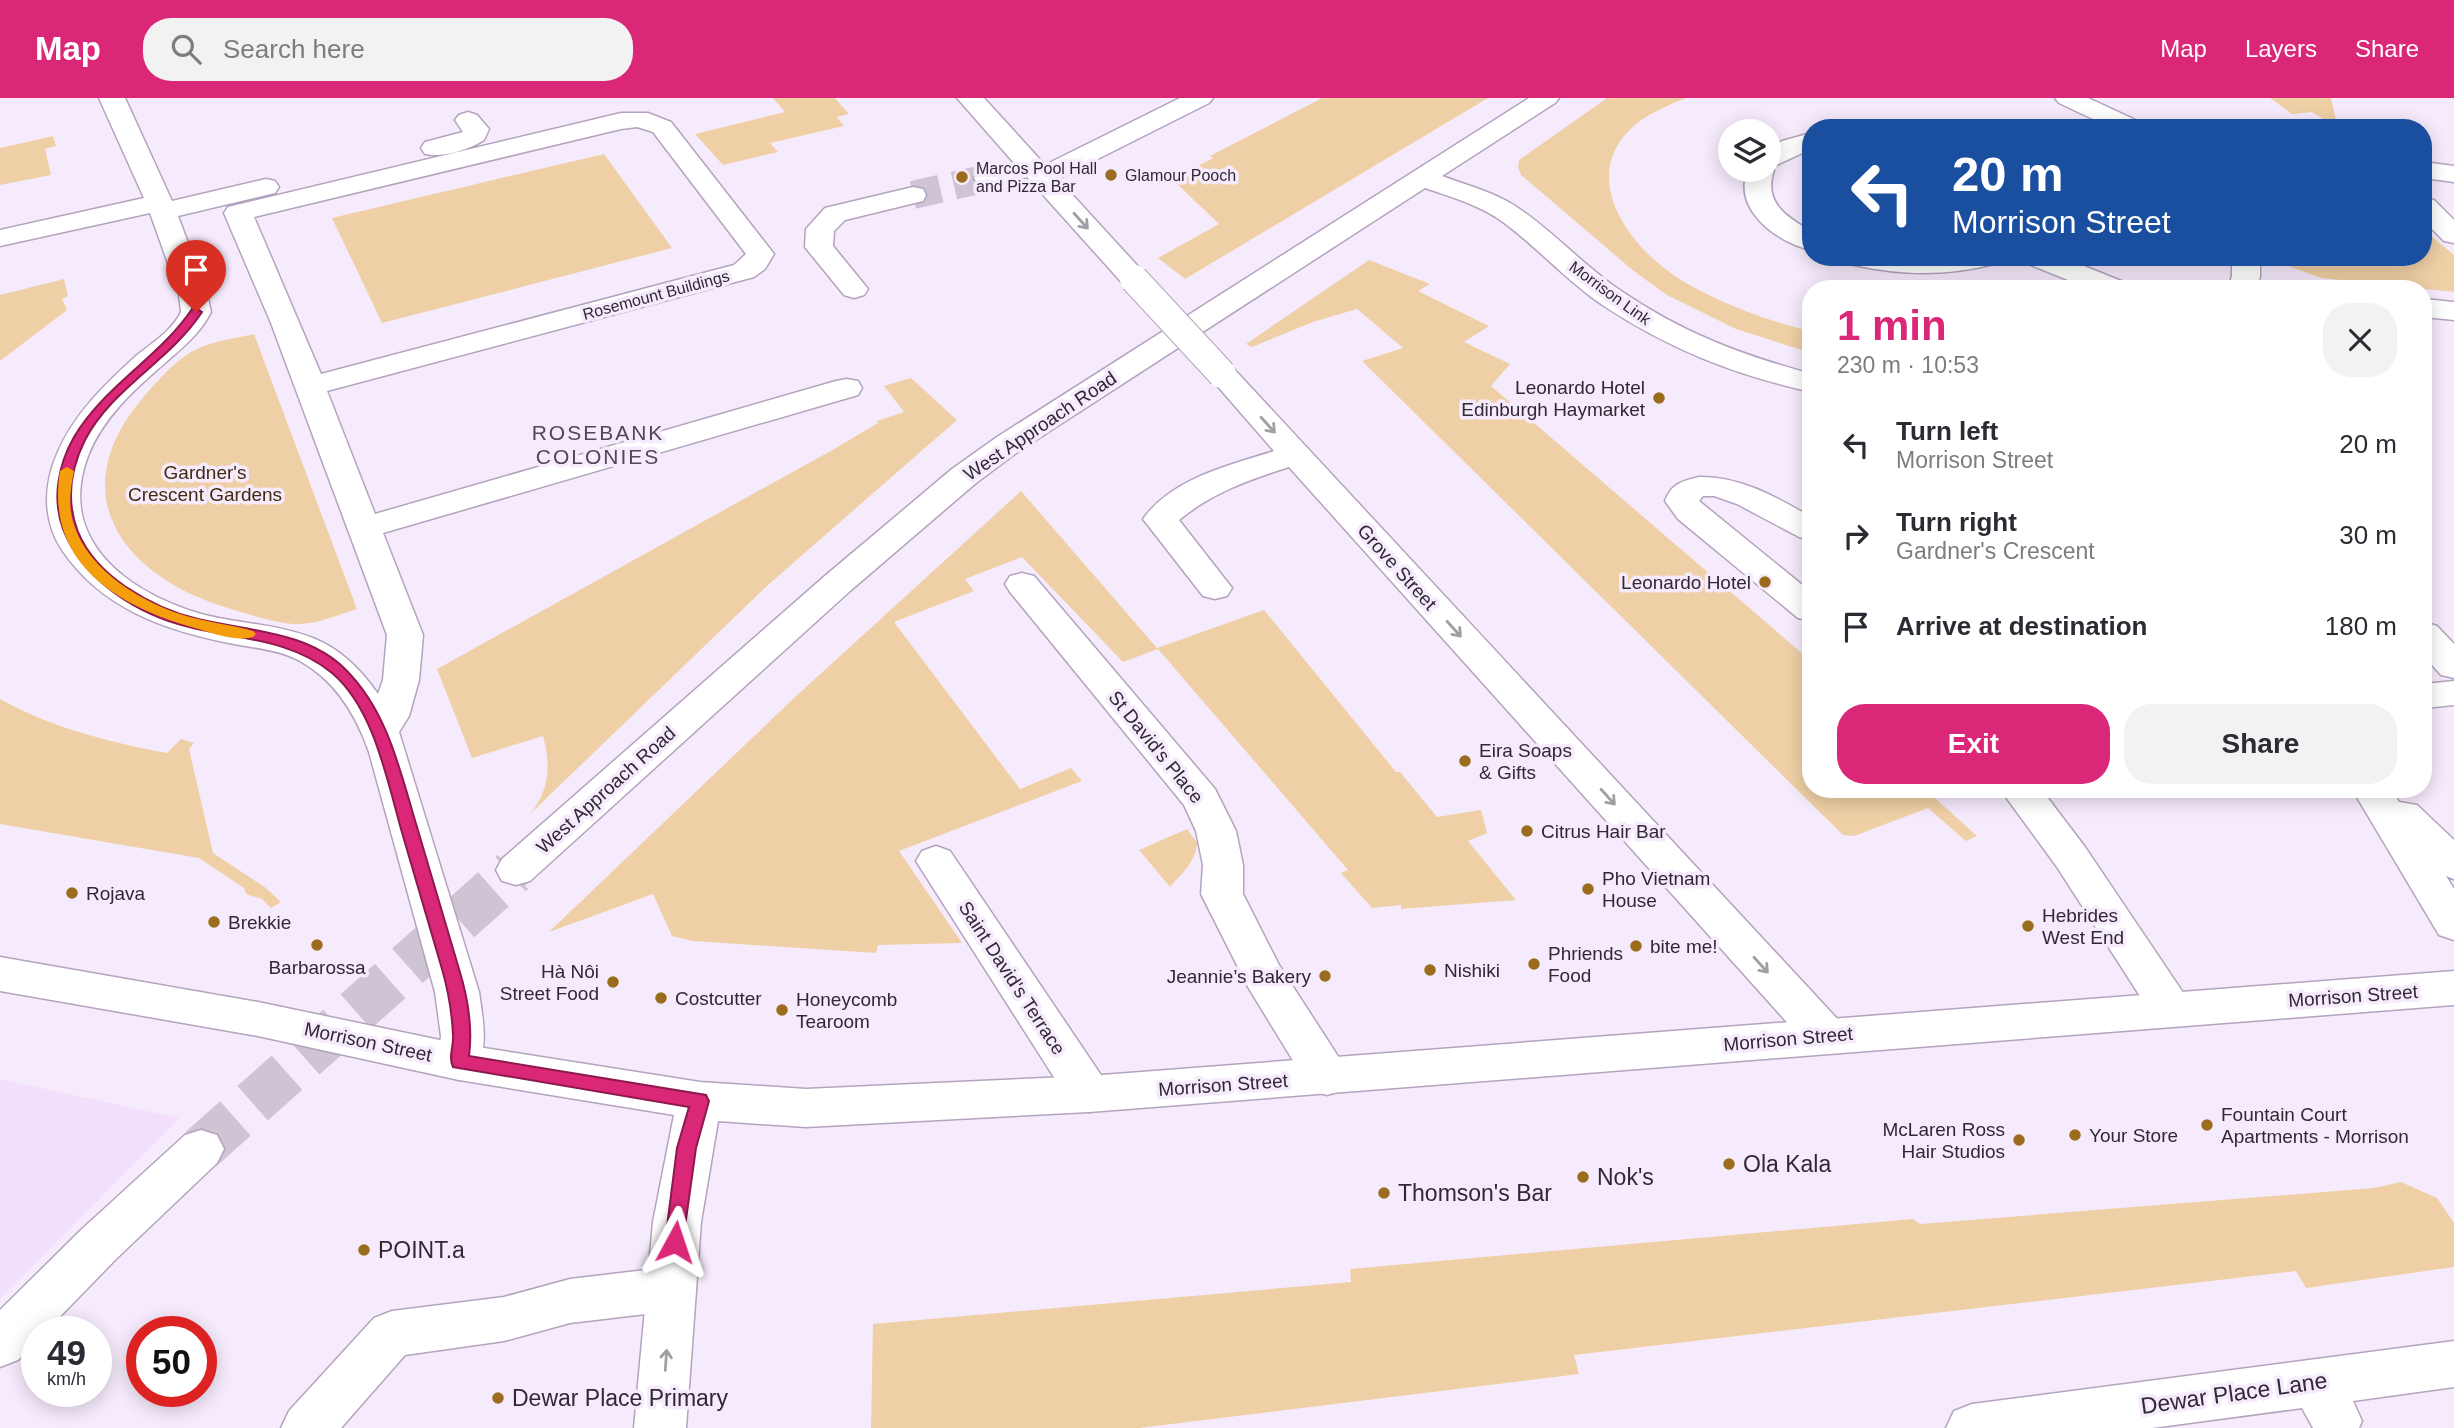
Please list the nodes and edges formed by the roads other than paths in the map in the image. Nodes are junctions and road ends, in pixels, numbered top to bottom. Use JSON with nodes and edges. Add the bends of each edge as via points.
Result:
{"nodes":[{"id":1,"x":112,"y":98,"type":"edge"},
{"id":2,"x":970,"y":98,"type":"edge"},
{"id":3,"x":1200,"y":98,"type":"edge"},
{"id":4,"x":1546,"y":98,"type":"edge"},
{"id":5,"x":2068,"y":98,"type":"edge"},
{"id":6,"x":2114,"y":119,"type":"edge"},
{"id":7,"x":468,"y":120,"type":"dead end"},
{"id":8,"x":1802,"y":144,"type":"edge"},
{"id":9,"x":1781,"y":153,"type":"edge"},
{"id":10,"x":2432,"y":171,"type":"edge"},
{"id":11,"x":1037,"y":172,"type":"junction"},
{"id":12,"x":2454,"y":174,"type":"edge"},
{"id":13,"x":987,"y":178,"type":"tunnel mouth"},
{"id":14,"x":1422,"y":178,"type":"junction"},
{"id":15,"x":1757,"y":182,"type":"edge"},
{"id":16,"x":913,"y":195,"type":"tunnel mouth"},
{"id":17,"x":161,"y":207,"type":"junction"},
{"id":18,"x":2432,"y":214,"type":"edge"},
{"id":19,"x":2454,"y":235,"type":"edge"},
{"id":20,"x":1802,"y":237,"type":"edge"},
{"id":21,"x":0,"y":238,"type":"edge"},
{"id":22,"x":2058,"y":266,"type":"edge"},
{"id":23,"x":2094,"y":280,"type":"edge"},
{"id":24,"x":854,"y":289,"type":"dead end"},
{"id":25,"x":2432,"y":309,"type":"edge"},
{"id":26,"x":2454,"y":312,"type":"edge"},
{"id":27,"x":1802,"y":380,"type":"edge"},
{"id":28,"x":310,"y":386,"type":"junction"},
{"id":29,"x":847,"y":388,"type":"dead end"},
{"id":30,"x":1294,"y":455,"type":"junction"},
{"id":31,"x":1802,"y":526,"type":"edge"},
{"id":32,"x":366,"y":527,"type":"junction"},
{"id":33,"x":1022,"y":584,"type":"dead end"},
{"id":34,"x":1215,"y":588,"type":"dead end"},
{"id":35,"x":1802,"y":603,"type":"edge"},
{"id":36,"x":2432,"y":643,"type":"edge"},
{"id":37,"x":2454,"y":666,"type":"edge"},
{"id":38,"x":2454,"y":693,"type":"edge"},
{"id":39,"x":2432,"y":695,"type":"edge"},
{"id":40,"x":380,"y":732,"type":"junction"},
{"id":41,"x":2026,"y":798,"type":"edge"},
{"id":42,"x":2379,"y":798,"type":"edge"},
{"id":43,"x":2384,"y":798,"type":"edge"},
{"id":44,"x":936,"y":861,"type":"dead end"},
{"id":45,"x":2454,"y":864,"type":"edge"},
{"id":46,"x":516,"y":870,"type":"tunnel mouth"},
{"id":47,"x":2454,"y":924,"type":"edge"},
{"id":48,"x":0,"y":974,"type":"edge"},
{"id":49,"x":2454,"y":988,"type":"edge"},
{"id":50,"x":2171,"y":1009,"type":"junction"},
{"id":51,"x":1826,"y":1036,"type":"junction"},
{"id":52,"x":459,"y":1062,"type":"junction"},
{"id":53,"x":1327,"y":1077,"type":"junction"},
{"id":54,"x":1089,"y":1094,"type":"junction"},
{"id":55,"x":700,"y":1101,"type":"junction"},
{"id":56,"x":201,"y":1149,"type":"tunnel mouth"},
{"id":57,"x":671,"y":1289,"type":"junction"},
{"id":58,"x":0,"y":1344,"type":"edge"},
{"id":59,"x":2450,"y":1371,"type":"edge"},
{"id":60,"x":2092,"y":1420,"type":"edge"},
{"id":61,"x":307,"y":1428,"type":"edge"},
{"id":62,"x":660,"y":1428,"type":"edge"},
{"id":63,"x":1972,"y":1428,"type":"edge"}],
"edges":[{"from":1,"to":17,"type":"street"},
{"from":2,"to":11,"type":"street","name":"Grove Street"},
{"from":3,"to":11,"type":"street"},
{"from":4,"to":14,"type":"street","name":"West Approach Road"},
{"from":5,"to":6,"type":"street"},
{"from":7,"to":17,"type":"street","via":[[476,130],[466,141]]},
{"from":8,"to":9,"type":"street"},
{"from":10,"to":12,"type":"street"},
{"from":11,"to":13,"type":"street"},
{"from":11,"to":30,"type":"street","name":"Grove Street","one_way":true,"bridge":true},
{"from":14,"to":27,"type":"street","name":"Morrison Link","via":[[1482,199],[1511,215],[1609,296],[1675,337],[1736,362]]},
{"from":14,"to":46,"type":"street","name":"West Approach Road","via":[[964,476]]},
{"from":15,"to":20,"type":"street","via":[[1766,211]]},
{"from":16,"to":24,"type":"street","via":[[835,214],[820,229],[819,247]]},
{"from":17,"to":21,"type":"street"},
{"from":17,"to":40,"type":"street","via":[[196,312],[182,333],[109,398],[80,438],[64,485],[70,533],[104,579],[142,604],[192,623],[270,637],[322,659],[352,686]]},
{"from":18,"to":19,"type":"street"},
{"from":22,"to":23,"type":"street"},
{"from":25,"to":26,"type":"street"},
{"from":28,"to":28,"type":"street","name":"Rosemount Buildings","via":[[238,213],[639,119],[662,127],[760,254],[744,271]]},
{"from":28,"to":32,"type":"street"},
{"from":29,"to":32,"type":"street"},
{"from":30,"to":34,"type":"street","via":[[1222,478],[1188,496],[1160,519]]},
{"from":30,"to":51,"type":"street","name":"Grove Street","one_way":true},
{"from":31,"to":35,"type":"street","via":[[1713,484],[1694,485],[1682,501]]},
{"from":32,"to":40,"type":"street","via":[[405,635],[401,680]]},
{"from":33,"to":53,"type":"street","name":"St David's Place","via":[[1201,799],[1216,831],[1223,865],[1222,894],[1231,915],[1262,975]]},
{"from":36,"to":37,"type":"street"},
{"from":38,"to":39,"type":"street"},
{"from":40,"to":52,"type":"street","via":[[457,992],[463,1037]]},
{"from":41,"to":50,"type":"street"},
{"from":42,"to":47,"type":"street"},
{"from":43,"to":45,"type":"street"},
{"from":44,"to":54,"type":"street","name":"Saint David's Terrace"},
{"from":48,"to":52,"type":"street","name":"Morrison Street","via":[[258,1019]]},
{"from":49,"to":50,"type":"street","name":"Morrison Street"},
{"from":50,"to":51,"type":"street","name":"Morrison Street"},
{"from":51,"to":53,"type":"street","name":"Morrison Street"},
{"from":52,"to":55,"type":"street","name":"Morrison Street"},
{"from":53,"to":54,"type":"street","name":"Morrison Street"},
{"from":54,"to":55,"type":"street","name":"Morrison Street","via":[[806,1108]]},
{"from":55,"to":57,"type":"street","via":[[681,1183]]},
{"from":56,"to":58,"type":"street"},
{"from":57,"to":61,"type":"street","via":[[570,1301],[504,1319],[392,1335]]},
{"from":62,"to":57,"type":"street","one_way":true},
{"from":59,"to":60,"type":"street","name":"Dewar Place Lane","via":[[2326,1401]]},
{"from":60,"to":63,"type":"street","name":"Dewar Place Lane"}]}
